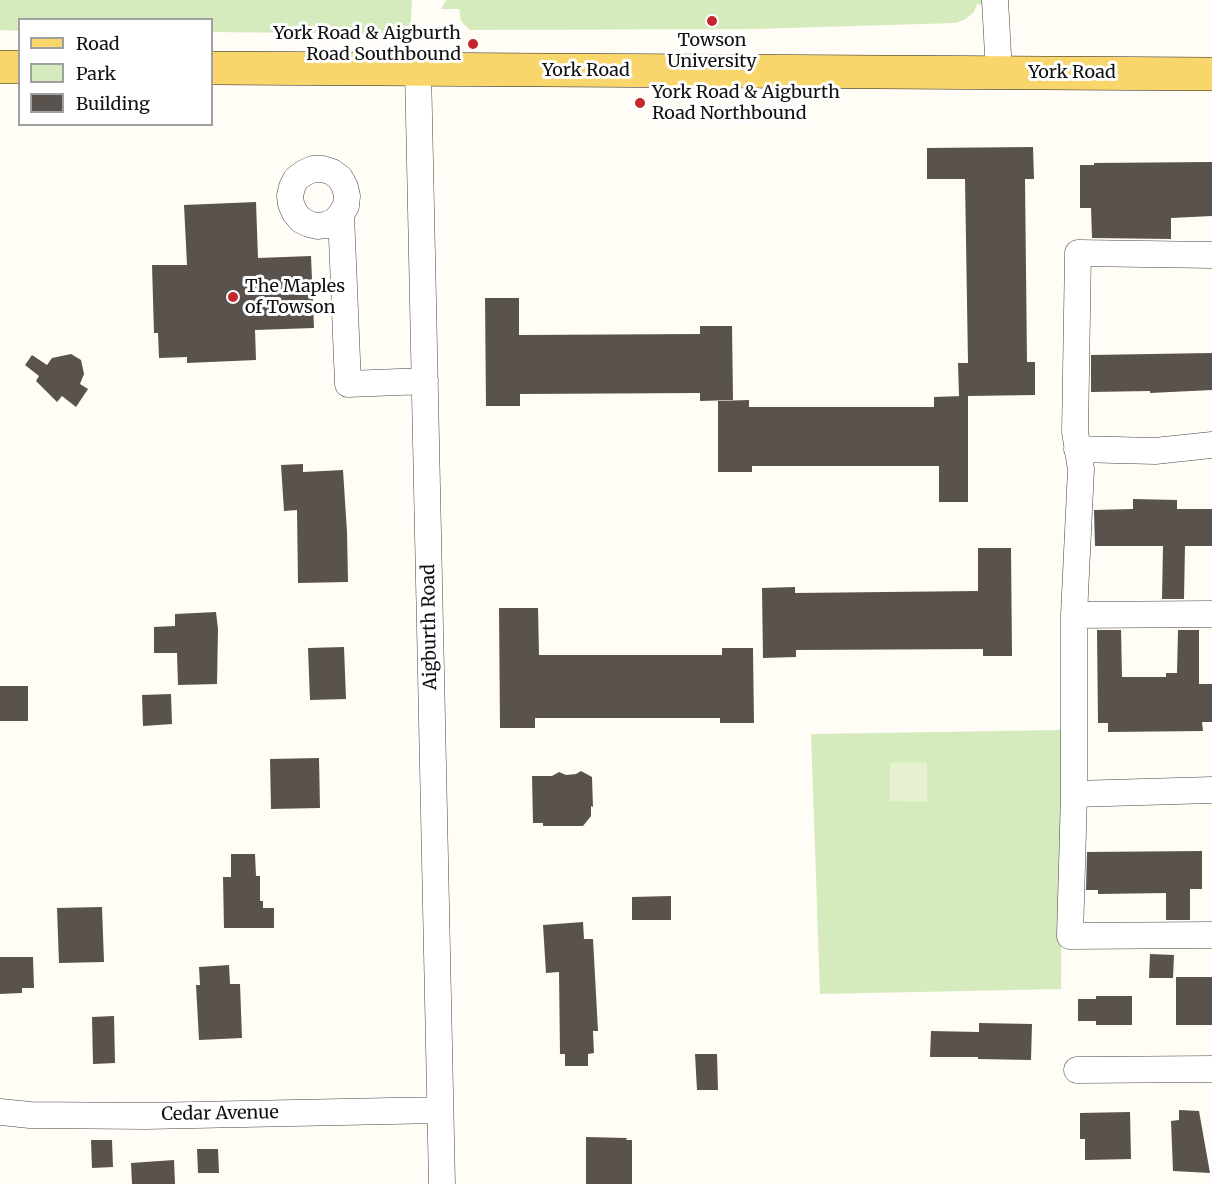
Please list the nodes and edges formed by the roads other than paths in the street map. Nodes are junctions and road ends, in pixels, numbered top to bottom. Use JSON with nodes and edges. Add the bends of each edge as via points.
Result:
{"nodes":[{"id":1,"x":995,"y":0,"type":"edge"},
{"id":2,"x":0,"y":67,"type":"edge"},
{"id":3,"x":18,"y":67,"type":"edge"},
{"id":4,"x":213,"y":68,"type":"edge"},
{"id":5,"x":418,"y":69,"type":"junction"},
{"id":6,"x":999,"y":73,"type":"junction"},
{"id":7,"x":1212,"y":74,"type":"edge"},
{"id":8,"x":341,"y":214,"type":"dead end"},
{"id":9,"x":1212,"y":255,"type":"edge"},
{"id":10,"x":425,"y":381,"type":"junction"},
{"id":11,"x":1212,"y":445,"type":"edge"},
{"id":12,"x":1077,"y":449,"type":"junction"},
{"id":13,"x":1212,"y":614,"type":"edge"},
{"id":14,"x":1074,"y":615,"type":"junction"},
{"id":15,"x":1212,"y":790,"type":"edge"},
{"id":16,"x":1074,"y":794,"type":"junction"},
{"id":17,"x":1212,"y":935,"type":"edge"},
{"id":18,"x":1212,"y":1069,"type":"edge"},
{"id":19,"x":1077,"y":1070,"type":"dead end"},
{"id":20,"x":440,"y":1110,"type":"junction"},
{"id":21,"x":0,"y":1113,"type":"edge"},
{"id":22,"x":442,"y":1184,"type":"edge"}],
"edges":[{"from":1,"to":6,"type":"street"},
{"from":2,"to":3,"type":"main road"},
{"from":4,"to":5,"type":"main road","name":"York Road"},
{"from":5,"to":6,"type":"main road","name":"York Road"},
{"from":5,"to":10,"type":"street","name":"Aigburth Road"},
{"from":6,"to":7,"type":"main road","name":"York Road"},
{"from":8,"to":10,"type":"street","via":[[348,384]]},
{"from":9,"to":12,"type":"street","via":[[1078,253]]},
{"from":10,"to":20,"type":"street","name":"Aigburth Road"},
{"from":11,"to":12,"type":"street","via":[[1155,451]]},
{"from":12,"to":14,"type":"street","via":[[1081,469]]},
{"from":13,"to":14,"type":"street"},
{"from":14,"to":16,"type":"street"},
{"from":15,"to":16,"type":"street"},
{"from":16,"to":17,"type":"street","via":[[1070,936]]},
{"from":18,"to":19,"type":"street"},
{"from":20,"to":21,"type":"street","name":"Cedar Avenue","via":[[146,1116]]},
{"from":20,"to":22,"type":"street","name":"Aigburth Road"}]}
